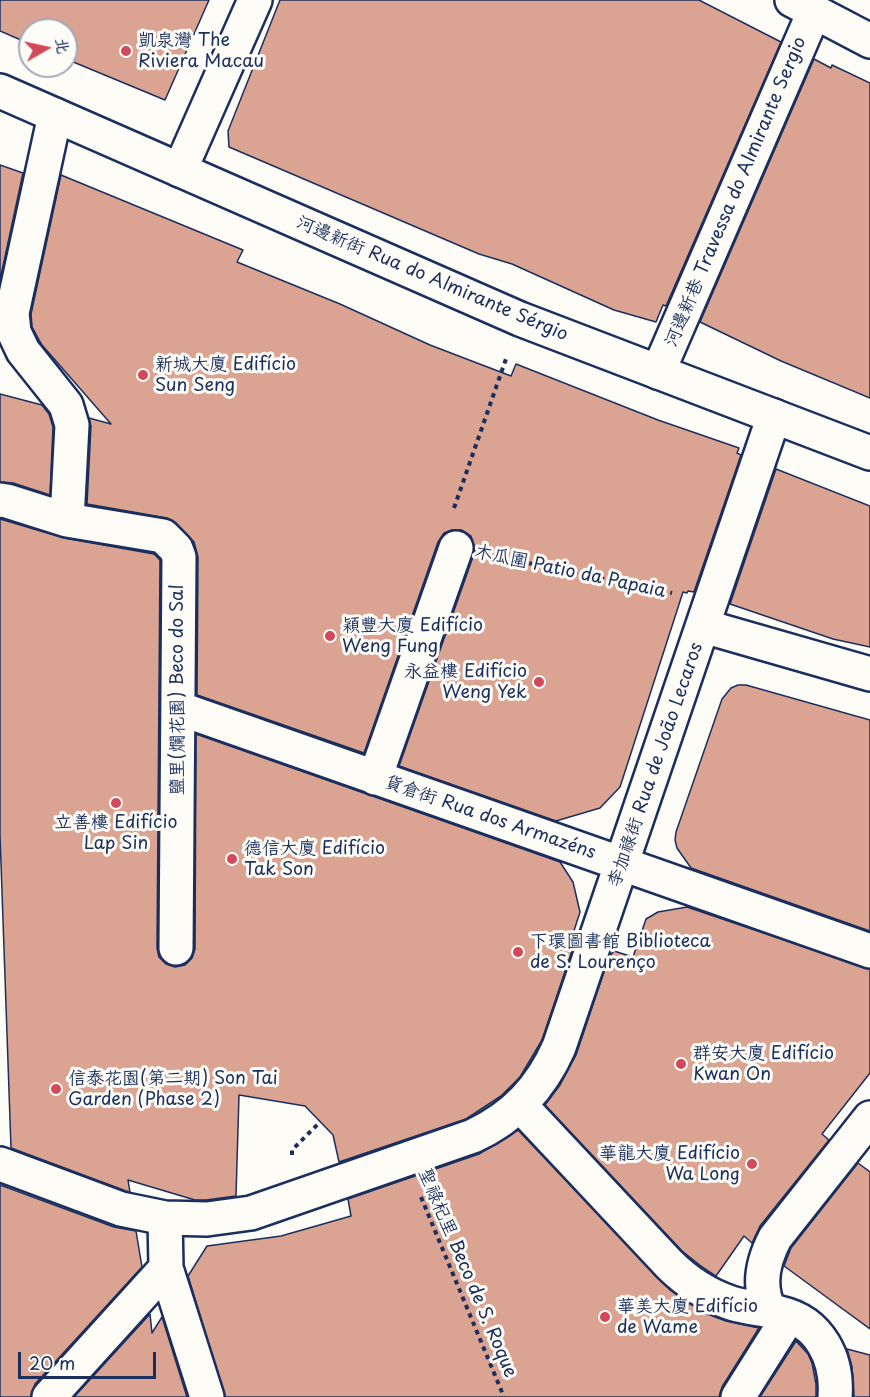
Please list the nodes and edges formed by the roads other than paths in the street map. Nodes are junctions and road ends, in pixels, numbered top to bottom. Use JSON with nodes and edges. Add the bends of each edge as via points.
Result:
{"nodes":[{"id":1,"x":255,"y":0,"type":"edge"},
{"id":2,"x":803,"y":6,"type":"edge"},
{"id":3,"x":870,"y":41,"type":"edge"},
{"id":4,"x":0,"y":91,"type":"edge"},
{"id":5,"x":55,"y":115,"type":"junction"},
{"id":6,"x":180,"y":170,"type":"junction"},
{"id":7,"x":658,"y":372,"type":"junction"},
{"id":8,"x":774,"y":416,"type":"junction"},
{"id":9,"x":870,"y":453,"type":"edge"},
{"id":10,"x":0,"y":500,"type":"edge"},
{"id":11,"x":67,"y":520,"type":"junction"},
{"id":12,"x":456,"y":548,"type":"road end"},
{"id":13,"x":707,"y":614,"type":"junction"},
{"id":14,"x":870,"y":674,"type":"edge"},
{"id":15,"x":178,"y":708,"type":"junction"},
{"id":16,"x":375,"y":778,"type":"junction"},
{"id":17,"x":621,"y":864,"type":"junction"},
{"id":18,"x":176,"y":948,"type":"dead end"},
{"id":19,"x":870,"y":951,"type":"edge"},
{"id":20,"x":520,"y":1105,"type":"junction"},
{"id":21,"x":870,"y":1118,"type":"edge"},
{"id":22,"x":0,"y":1164,"type":"edge"},
{"id":23,"x":165,"y":1218,"type":"junction"},
{"id":24,"x":166,"y":1268,"type":"junction"},
{"id":25,"x":779,"y":1313,"type":"junction"},
{"id":26,"x":49,"y":1397,"type":"edge"},
{"id":27,"x":207,"y":1397,"type":"edge"},
{"id":28,"x":738,"y":1397,"type":"edge"},
{"id":29,"x":835,"y":1397,"type":"edge"}],
"edges":[{"from":1,"to":6,"type":"street"},
{"from":2,"to":3,"type":"street"},
{"from":2,"to":7,"type":"street","name":"河邊新巷 Travessa do Almirante Sergio"},
{"from":4,"to":5,"type":"street","name":"河邊新街 Rua do Almirante Sérgio"},
{"from":5,"to":6,"type":"street","name":"河邊新街 Rua do Almirante Sérgio"},
{"from":5,"to":11,"type":"street","via":[[12,313],[14,332],[23,351],[66,405],[72,425]]},
{"from":6,"to":7,"type":"street","name":"河邊新街 Rua do Almirante Sérgio","via":[[520,319]]},
{"from":7,"to":8,"type":"street","name":"河邊新街 Rua do Almirante Sérgio"},
{"from":8,"to":9,"type":"street","name":"河邊新街 Rua do Almirante Sérgio"},
{"from":8,"to":13,"type":"street","name":"李加祿街 Rua de João Lecaros"},
{"from":10,"to":11,"type":"street","name":"鹽里(爛花園) Beco do Sal"},
{"from":11,"to":15,"type":"street","name":"鹽里(爛花園) Beco do Sal","via":[[163,536],[176,549]]},
{"from":12,"to":16,"type":"street","name":"木瓜圍 Patio da Papaia"},
{"from":13,"to":14,"type":"street"},
{"from":13,"to":17,"type":"street","name":"李加祿街 Rua de João Lecaros"},
{"from":15,"to":16,"type":"street","name":"貨倉街 Rua dos Armazéns","via":[[331,772]]},
{"from":15,"to":18,"type":"street","name":"鹽里(爛花園) Beco do Sal"},
{"from":16,"to":17,"type":"street","name":"貨倉街 Rua dos Armazéns"},
{"from":17,"to":19,"type":"street","name":"貨倉街 Rua dos Armazéns"},
{"from":17,"to":20,"type":"street","name":"李加祿街 Rua de João Lecaros","via":[[559,1047],[542,1080]]},
{"from":20,"to":23,"type":"street","name":"李加祿街 Rua de João Lecaros","via":[[485,1131],[251,1213],[207,1219]]},
{"from":20,"to":25,"type":"street","via":[[682,1277],[721,1299]]},
{"from":21,"to":25,"type":"street","via":[[769,1248],[762,1283],[767,1305]]},
{"from":22,"to":23,"type":"street","name":"李加祿街 Rua de João Lecaros","via":[[121,1209]]},
{"from":23,"to":24,"type":"street"},
{"from":24,"to":26,"type":"street"},
{"from":24,"to":27,"type":"street"},
{"from":25,"to":28,"type":"street"},
{"from":25,"to":29,"type":"street","via":[[813,1330],[827,1348],[836,1382]]}]}
